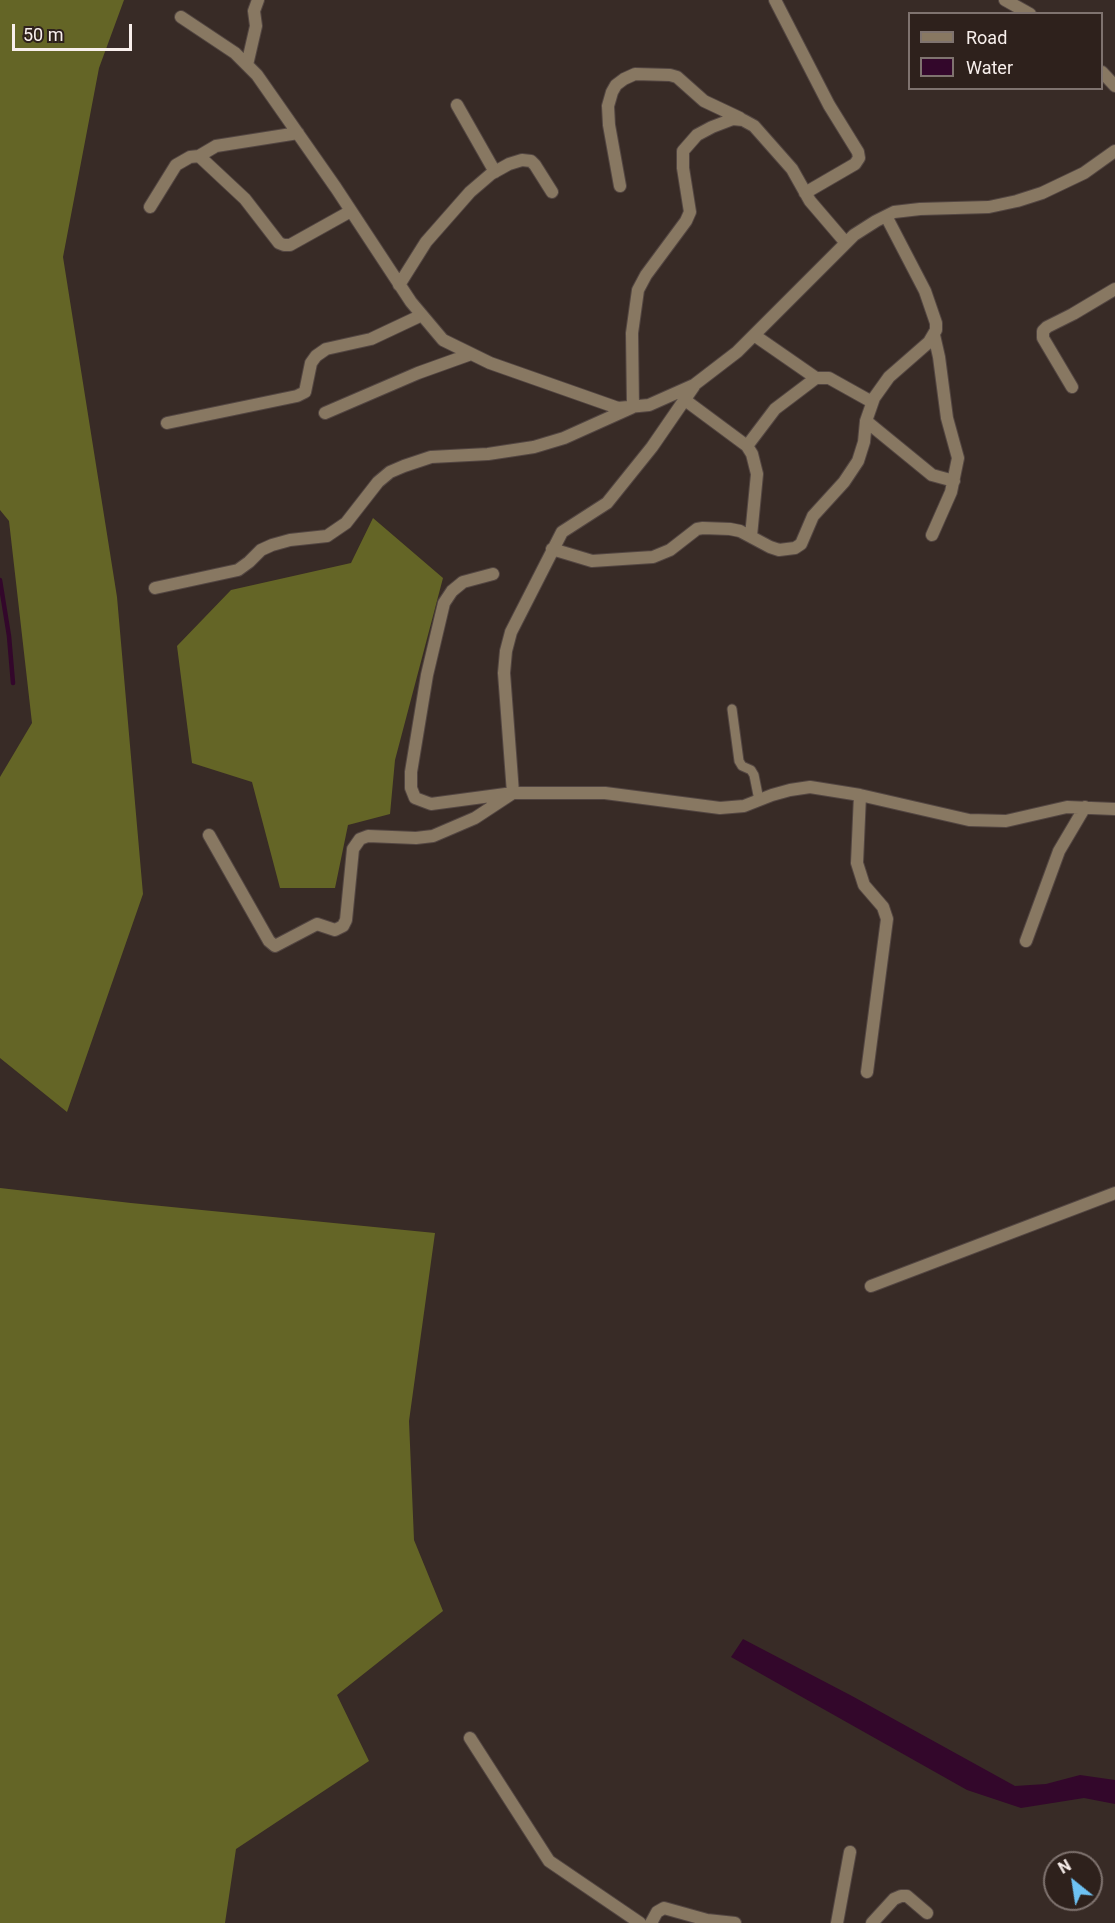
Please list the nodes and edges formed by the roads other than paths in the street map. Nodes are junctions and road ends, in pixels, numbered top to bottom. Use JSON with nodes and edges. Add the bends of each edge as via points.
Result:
{"nodes":[{"id":1,"x":258,"y":0,"type":"edge"},
{"id":2,"x":775,"y":0,"type":"edge"},
{"id":3,"x":1005,"y":0,"type":"edge"},
{"id":4,"x":1026,"y":12,"type":"edge"},
{"id":5,"x":182,"y":17,"type":"dead end"},
{"id":6,"x":247,"y":65,"type":"junction"},
{"id":7,"x":1103,"y":74,"type":"edge"},
{"id":8,"x":1115,"y":86,"type":"edge"},
{"id":9,"x":457,"y":105,"type":"dead end"},
{"id":10,"x":743,"y":120,"type":"junction"},
{"id":11,"x":298,"y":133,"type":"junction"},
{"id":12,"x":1115,"y":151,"type":"edge"},
{"id":13,"x":199,"y":156,"type":"junction"},
{"id":14,"x":495,"y":172,"type":"junction"},
{"id":15,"x":621,"y":186,"type":"dead end"},
{"id":16,"x":552,"y":192,"type":"dead end"},
{"id":17,"x":806,"y":193,"type":"junction"},
{"id":18,"x":150,"y":207,"type":"dead end"},
{"id":19,"x":351,"y":211,"type":"junction"},
{"id":20,"x":886,"y":216,"type":"junction"},
{"id":21,"x":846,"y":243,"type":"junction"},
{"id":22,"x":399,"y":285,"type":"junction"},
{"id":23,"x":1115,"y":289,"type":"edge"},
{"id":24,"x":422,"y":315,"type":"junction"},
{"id":25,"x":754,"y":335,"type":"junction"},
{"id":26,"x":934,"y":335,"type":"junction"},
{"id":27,"x":471,"y":354,"type":"junction"},
{"id":28,"x":816,"y":378,"type":"junction"},
{"id":29,"x":694,"y":385,"type":"junction"},
{"id":30,"x":1072,"y":387,"type":"dead end"},
{"id":31,"x":685,"y":400,"type":"junction"},
{"id":32,"x":872,"y":402,"type":"junction"},
{"id":33,"x":633,"y":407,"type":"junction"},
{"id":34,"x":325,"y":413,"type":"dead end"},
{"id":35,"x":866,"y":421,"type":"junction"},
{"id":36,"x":167,"y":423,"type":"dead end"},
{"id":37,"x":747,"y":446,"type":"junction"},
{"id":38,"x":954,"y":482,"type":"junction"},
{"id":39,"x":932,"y":535,"type":"dead end"},
{"id":40,"x":751,"y":536,"type":"junction"},
{"id":41,"x":552,"y":549,"type":"junction"},
{"id":42,"x":493,"y":574,"type":"dead end"},
{"id":43,"x":155,"y":588,"type":"dead end"},
{"id":44,"x":732,"y":709,"type":"dead end"},
{"id":45,"x":513,"y":793,"type":"junction"},
{"id":46,"x":860,"y":795,"type":"junction"},
{"id":47,"x":759,"y":800,"type":"junction"},
{"id":48,"x":1085,"y":807,"type":"junction"},
{"id":49,"x":1115,"y":808,"type":"edge"},
{"id":50,"x":209,"y":835,"type":"dead end"},
{"id":51,"x":1026,"y":941,"type":"dead end"},
{"id":52,"x":867,"y":1072,"type":"dead end"},
{"id":53,"x":1115,"y":1193,"type":"edge"},
{"id":54,"x":871,"y":1286,"type":"dead end"},
{"id":55,"x":470,"y":1738,"type":"dead end"},
{"id":56,"x":850,"y":1852,"type":"dead end"},
{"id":57,"x":927,"y":1913,"type":"dead end"},
{"id":58,"x":640,"y":1923,"type":"edge"},
{"id":59,"x":651,"y":1923,"type":"edge"},
{"id":60,"x":735,"y":1923,"type":"edge"},
{"id":61,"x":837,"y":1923,"type":"edge"},
{"id":62,"x":872,"y":1923,"type":"edge"}],
"edges":[{"from":1,"to":6,"type":"street"},
{"from":2,"to":17,"type":"street","via":[[858,152],[855,164]]},
{"from":3,"to":4,"type":"street"},
{"from":5,"to":6,"type":"street"},
{"from":6,"to":11,"type":"street"},
{"from":7,"to":8,"type":"street"},
{"from":9,"to":14,"type":"street"},
{"from":10,"to":15,"type":"street","via":[[704,101],[677,77],[635,74],[624,79],[616,85],[608,106]]},
{"from":10,"to":17,"type":"street","via":[[754,126],[780,155]]},
{"from":10,"to":33,"type":"street","via":[[733,119],[712,127],[697,135],[683,151],[690,212],[638,290],[632,333]]},
{"from":11,"to":13,"type":"street","via":[[216,146]]},
{"from":11,"to":19,"type":"street"},
{"from":12,"to":20,"type":"street","via":[[1084,173],[1017,201],[989,207],[920,209]]},
{"from":13,"to":18,"type":"street","via":[[176,165]]},
{"from":13,"to":19,"type":"street","via":[[246,199],[284,245]]},
{"from":14,"to":16,"type":"street","via":[[522,160],[531,161]]},
{"from":14,"to":22,"type":"street","via":[[442,223]]},
{"from":17,"to":21,"type":"street"},
{"from":19,"to":22,"type":"street"},
{"from":20,"to":21,"type":"street"},
{"from":20,"to":26,"type":"street","via":[[925,291],[936,323]]},
{"from":21,"to":25,"type":"street"},
{"from":22,"to":24,"type":"street"},
{"from":23,"to":30,"type":"street","via":[[1043,331],[1043,338]]},
{"from":24,"to":27,"type":"street","via":[[443,340]]},
{"from":24,"to":36,"type":"street","via":[[371,339],[326,349],[311,363],[305,392],[297,396]]},
{"from":25,"to":28,"type":"street"},
{"from":25,"to":29,"type":"street"},
{"from":26,"to":32,"type":"street","via":[[889,377]]},
{"from":26,"to":38,"type":"street","via":[[947,418],[958,458]]},
{"from":27,"to":33,"type":"street","via":[[618,408]]},
{"from":27,"to":34,"type":"street","via":[[417,372]]},
{"from":28,"to":32,"type":"street","via":[[829,378]]},
{"from":28,"to":37,"type":"street","via":[[775,409]]},
{"from":29,"to":31,"type":"street"},
{"from":29,"to":33,"type":"street","via":[[649,405]]},
{"from":31,"to":37,"type":"street"},
{"from":31,"to":41,"type":"street","via":[[608,503],[562,532]]},
{"from":32,"to":35,"type":"street"},
{"from":33,"to":43,"type":"street","via":[[534,447],[431,457],[404,466],[378,482],[346,523],[327,536],[272,545],[238,570]]},
{"from":35,"to":38,"type":"street","via":[[932,475]]},
{"from":35,"to":40,"type":"street","via":[[858,461],[813,516],[801,544],[779,550]]},
{"from":37,"to":40,"type":"street","via":[[757,474]]},
{"from":38,"to":39,"type":"street"},
{"from":40,"to":41,"type":"street","via":[[730,529],[697,529],[670,550],[653,557],[591,561]]},
{"from":41,"to":45,"type":"street","via":[[511,632],[506,651],[504,673]]},
{"from":42,"to":45,"type":"street","via":[[463,582],[444,603],[427,675],[411,788],[415,798],[431,804]]},
{"from":44,"to":47,"type":"lane","via":[[739,762],[754,775]]},
{"from":45,"to":47,"type":"street","via":[[605,793],[720,808]]},
{"from":45,"to":50,"type":"street","via":[[474,818],[434,836],[360,839],[353,849],[343,926],[335,930],[317,924],[275,946]]},
{"from":46,"to":47,"type":"street","via":[[810,787]]},
{"from":46,"to":48,"type":"street","via":[[969,820],[1006,820]]},
{"from":46,"to":52,"type":"street","via":[[857,863],[864,885],[883,907],[887,919]]},
{"from":48,"to":49,"type":"street"},
{"from":48,"to":51,"type":"street","via":[[1059,851]]},
{"from":53,"to":54,"type":"street"},
{"from":55,"to":58,"type":"street","via":[[549,1861]]},
{"from":56,"to":61,"type":"street"},
{"from":57,"to":62,"type":"street","via":[[907,1896],[901,1896]]},
{"from":59,"to":60,"type":"street","via":[[664,1908]]}]}
